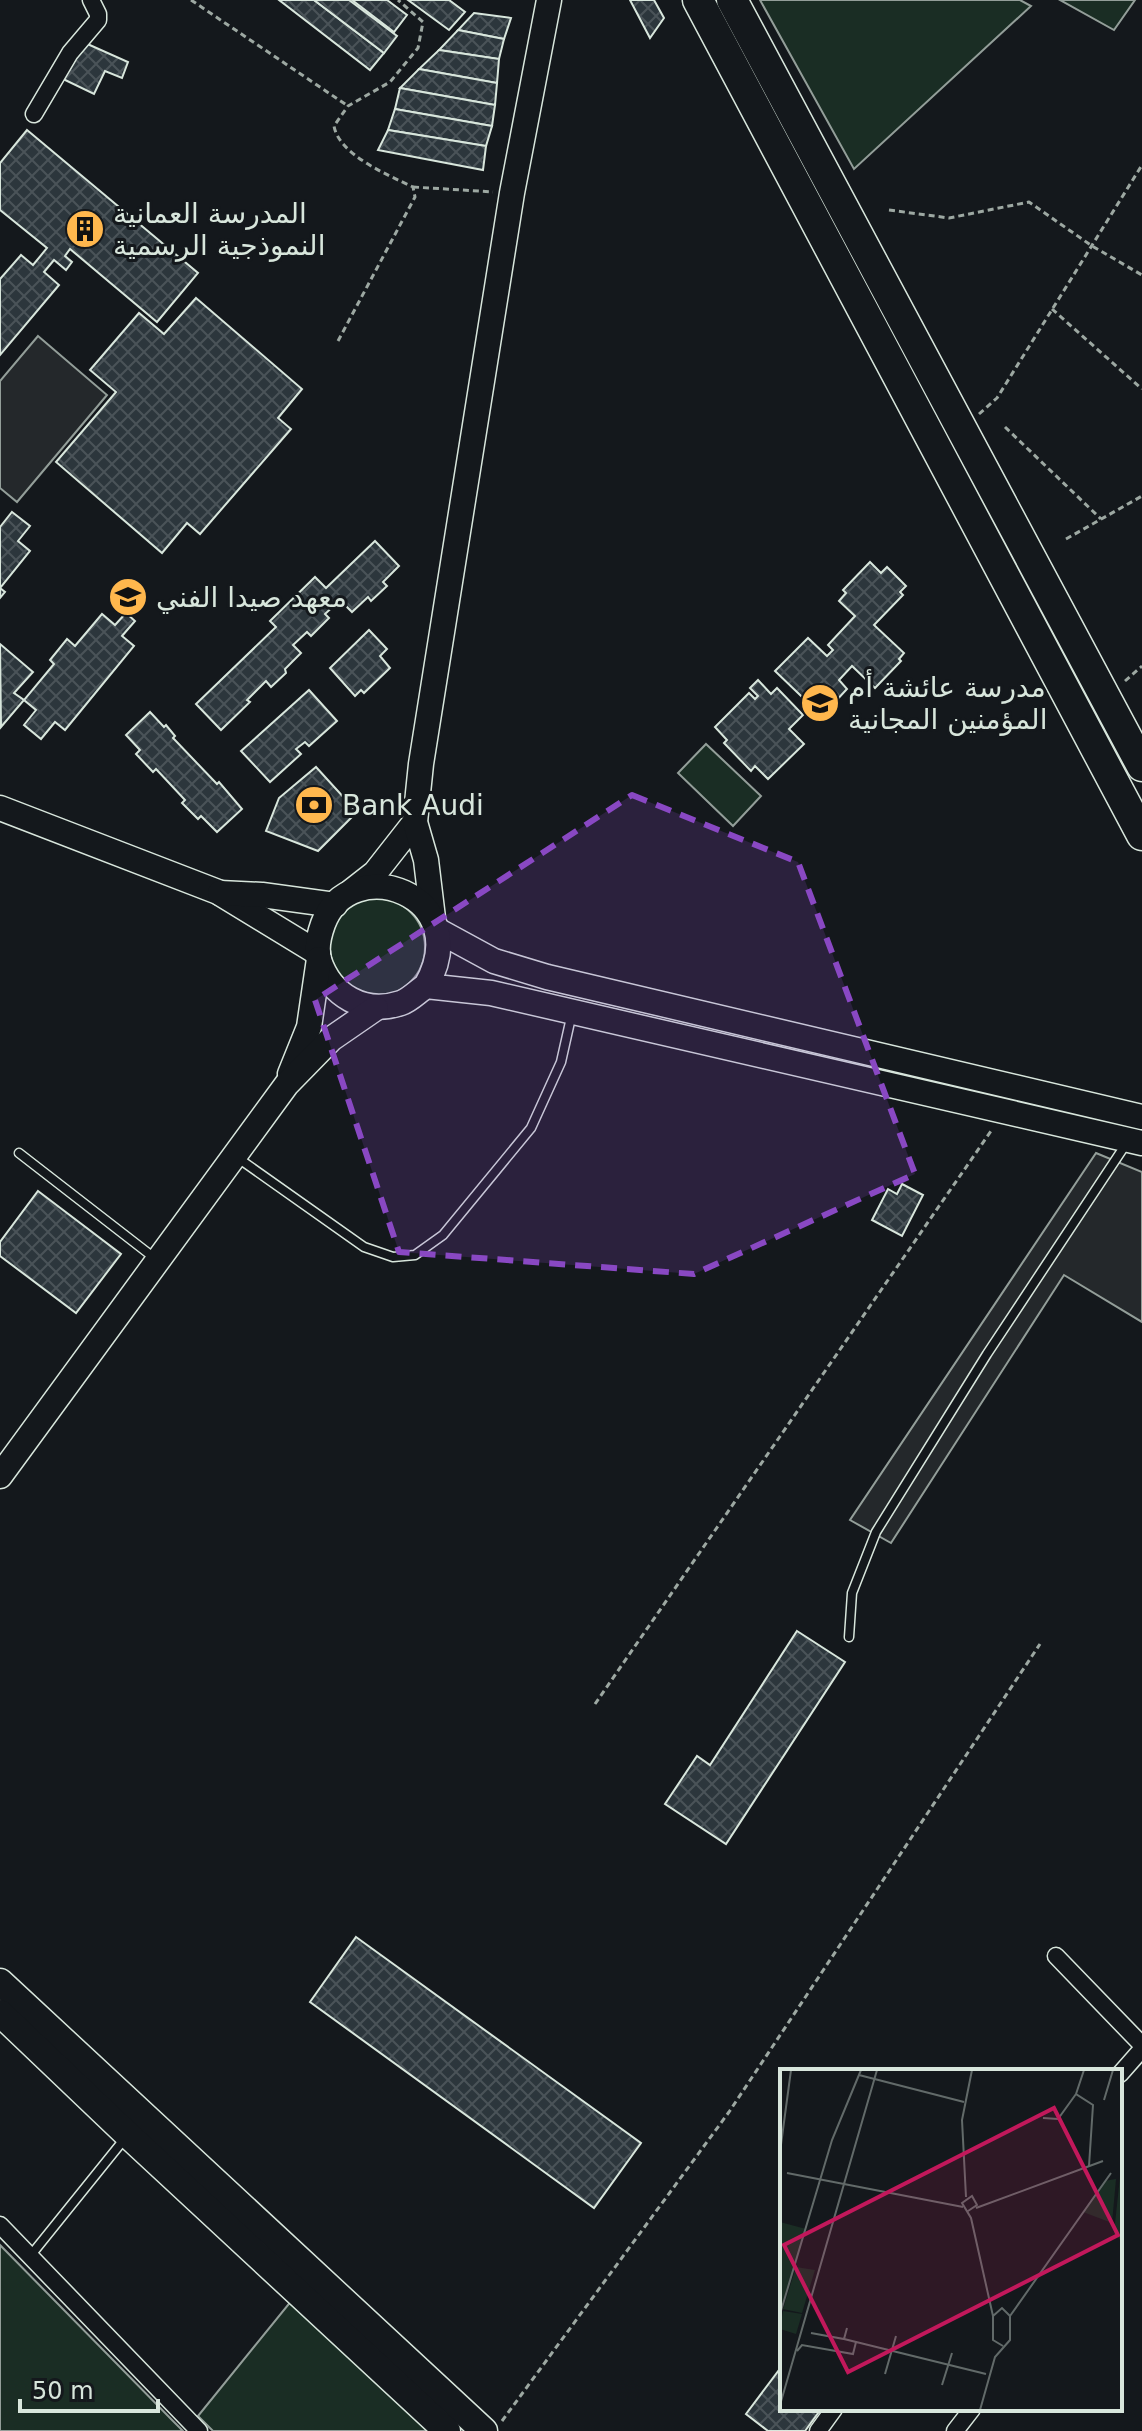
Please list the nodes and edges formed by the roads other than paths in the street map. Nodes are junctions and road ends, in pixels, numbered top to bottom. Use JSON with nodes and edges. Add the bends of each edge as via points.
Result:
{"nodes":[{"id":1,"x":91,"y":0,"type":"edge"},
{"id":2,"x":549,"y":0,"type":"edge"},
{"id":3,"x":698,"y":0,"type":"edge"},
{"id":4,"x":732,"y":0,"type":"edge"},
{"id":5,"x":34,"y":114,"type":"dead end"},
{"id":6,"x":1142,"y":766,"type":"edge"},
{"id":7,"x":0,"y":808,"type":"edge"},
{"id":8,"x":415,"y":822,"type":"junction"},
{"id":9,"x":1142,"y":835,"type":"edge"},
{"id":10,"x":218,"y":892,"type":"junction"},
{"id":11,"x":340,"y":900,"type":"junction"},
{"id":12,"x":435,"y":924,"type":"junction"},
{"id":13,"x":318,"y":956,"type":"junction"},
{"id":14,"x":426,"y":986,"type":"junction"},
{"id":15,"x":376,"y":1008,"type":"junction"},
{"id":16,"x":572,"y":1012,"type":"junction"},
{"id":17,"x":287,"y":1084,"type":"junction"},
{"id":18,"x":1142,"y":1117,"type":"edge"},
{"id":19,"x":1135,"y":1141,"type":"edge"},
{"id":20,"x":19,"y":1153,"type":"dead end"},
{"id":21,"x":235,"y":1155,"type":"junction"},
{"id":22,"x":158,"y":1260,"type":"junction"},
{"id":23,"x":0,"y":1476,"type":"edge"},
{"id":24,"x":849,"y":1637,"type":"dead end"},
{"id":25,"x":1056,"y":1956,"type":"dead end"},
{"id":26,"x":0,"y":1982,"type":"edge"},
{"id":27,"x":0,"y":2013,"type":"edge"},
{"id":28,"x":1142,"y":2047,"type":"edge"},
{"id":29,"x":1122,"y":2072,"type":"edge"},
{"id":30,"x":128,"y":2135,"type":"junction"},
{"id":31,"x":209,"y":2193,"type":"junction"},
{"id":32,"x":0,"y":2225,"type":"edge"},
{"id":33,"x":31,"y":2255,"type":"junction"},
{"id":34,"x":833,"y":2411,"type":"edge"},
{"id":35,"x":199,"y":2431,"type":"edge"},
{"id":36,"x":447,"y":2431,"type":"edge"},
{"id":37,"x":484,"y":2431,"type":"edge"},
{"id":38,"x":818,"y":2431,"type":"edge"}],
"edges":[{"from":1,"to":5,"type":"street","via":[[98,20],[70,53]]},
{"from":2,"to":8,"type":"main road","via":[[512,193]]},
{"from":3,"to":9,"type":"highway"},
{"from":4,"to":6,"type":"highway"},
{"from":7,"to":10,"type":"main road"},
{"from":8,"to":11,"type":"main road","via":[[375,873]]},
{"from":8,"to":12,"type":"main road"},
{"from":10,"to":11,"type":"main road"},
{"from":10,"to":13,"type":"main road"},
{"from":11,"to":12,"type":"main road","via":[[369,887],[394,888],[417,899]]},
{"from":11,"to":13,"type":"main road","via":[[322,927]]},
{"from":12,"to":14,"type":"main road","via":[[440,950]]},
{"from":12,"to":18,"type":"main road","via":[[494,961],[547,977]]},
{"from":13,"to":15,"type":"main road","via":[[330,984],[350,1001]]},
{"from":13,"to":17,"type":"main road","via":[[309,1027]]},
{"from":14,"to":15,"type":"main road","via":[[403,1003]]},
{"from":14,"to":16,"type":"main road","via":[[491,993]]},
{"from":15,"to":17,"type":"main road","via":[[331,1039]]},
{"from":16,"to":19,"type":"main road"},
{"from":16,"to":21,"type":"lane","via":[[561,1062],[531,1128],[443,1235],[415,1255],[393,1257],[364,1247]]},
{"from":17,"to":21,"type":"main road"},
{"from":19,"to":24,"type":"lane","via":[[987,1354],[876,1532],[852,1593]]},
{"from":20,"to":22,"type":"lane"},
{"from":21,"to":22,"type":"main road"},
{"from":22,"to":23,"type":"main road"},
{"from":25,"to":28,"type":"street"},
{"from":26,"to":31,"type":"main road"},
{"from":27,"to":30,"type":"main road"},
{"from":28,"to":29,"type":"street"},
{"from":30,"to":31,"type":"main road"},
{"from":30,"to":33,"type":"lane"},
{"from":31,"to":36,"type":"main road"},
{"from":31,"to":37,"type":"main road"},
{"from":32,"to":33,"type":"street"},
{"from":33,"to":35,"type":"street"},
{"from":34,"to":38,"type":"street"}]}
